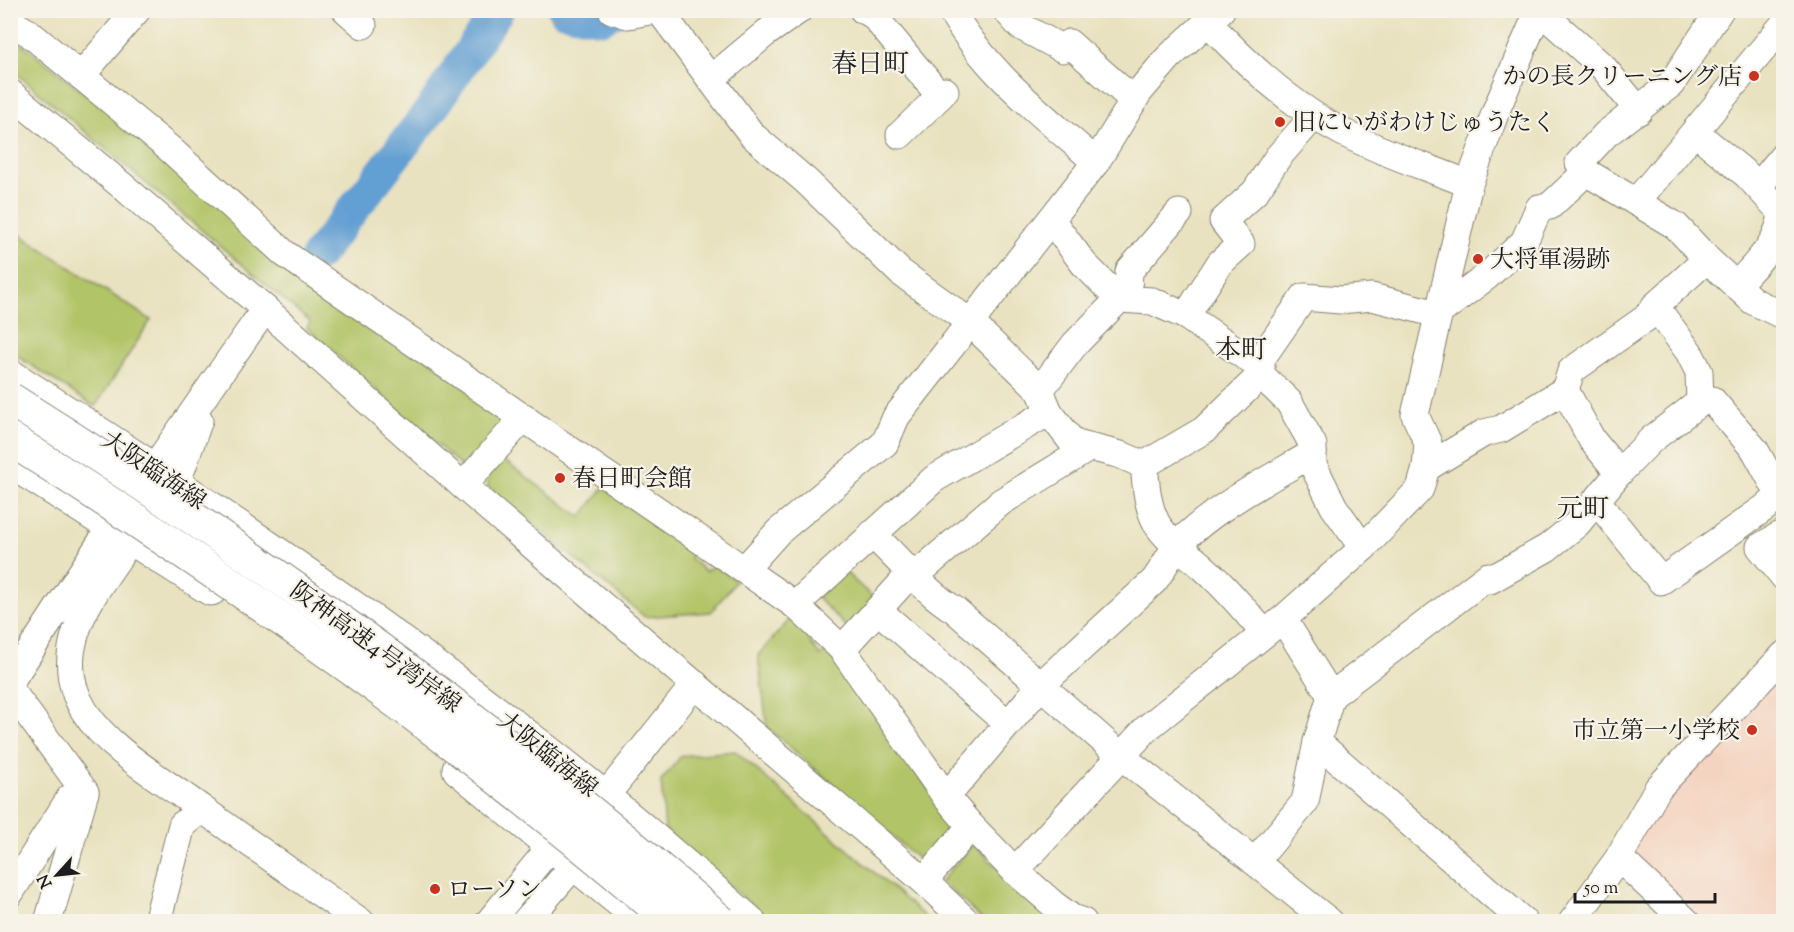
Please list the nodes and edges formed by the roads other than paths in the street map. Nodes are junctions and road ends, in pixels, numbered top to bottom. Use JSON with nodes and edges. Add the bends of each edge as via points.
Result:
{"nodes":[{"id":1,"x":137,"y":10,"type":"edge"},
{"id":2,"x":657,"y":10,"type":"edge"},
{"id":3,"x":799,"y":10,"type":"edge"},
{"id":4,"x":863,"y":10,"type":"edge"},
{"id":5,"x":1006,"y":10,"type":"edge"},
{"id":6,"x":1539,"y":10,"type":"edge"},
{"id":7,"x":1720,"y":10,"type":"edge"},
{"id":8,"x":952,"y":11,"type":"edge"},
{"id":9,"x":620,"y":13,"type":"edge"},
{"id":10,"x":1215,"y":16,"type":"edge"},
{"id":11,"x":10,"y":22,"type":"edge"},
{"id":12,"x":1784,"y":24,"type":"edge"},
{"id":13,"x":81,"y":76,"type":"junction"},
{"id":14,"x":711,"y":80,"type":"junction"},
{"id":15,"x":10,"y":93,"type":"edge"},
{"id":16,"x":1133,"y":100,"type":"junction"},
{"id":17,"x":1639,"y":111,"type":"junction"},
{"id":18,"x":1314,"y":116,"type":"junction"},
{"id":19,"x":1695,"y":132,"type":"junction"},
{"id":20,"x":900,"y":135,"type":"dead end"},
{"id":21,"x":1784,"y":155,"type":"edge"},
{"id":22,"x":1096,"y":162,"type":"junction"},
{"id":23,"x":1586,"y":172,"type":"junction"},
{"id":24,"x":1469,"y":184,"type":"junction"},
{"id":25,"x":1758,"y":187,"type":"junction"},
{"id":26,"x":1636,"y":202,"type":"junction"},
{"id":27,"x":1179,"y":213,"type":"dead end"},
{"id":28,"x":1052,"y":221,"type":"junction"},
{"id":29,"x":1707,"y":259,"type":"junction"},
{"id":30,"x":1736,"y":286,"type":"junction"},
{"id":31,"x":1119,"y":299,"type":"junction"},
{"id":32,"x":1655,"y":306,"type":"junction"},
{"id":33,"x":266,"y":309,"type":"junction"},
{"id":34,"x":1437,"y":314,"type":"junction"},
{"id":35,"x":1186,"y":316,"type":"junction"},
{"id":36,"x":1784,"y":316,"type":"edge"},
{"id":37,"x":971,"y":323,"type":"junction"},
{"id":38,"x":1260,"y":370,"type":"junction"},
{"id":39,"x":10,"y":376,"type":"edge"},
{"id":40,"x":1565,"y":390,"type":"junction"},
{"id":41,"x":10,"y":399,"type":"edge"},
{"id":42,"x":1044,"y":401,"type":"junction"},
{"id":43,"x":1700,"y":402,"type":"junction"},
{"id":44,"x":524,"y":417,"type":"junction"},
{"id":45,"x":10,"y":439,"type":"edge"},
{"id":46,"x":1089,"y":448,"type":"junction"},
{"id":47,"x":1313,"y":453,"type":"junction"},
{"id":48,"x":10,"y":460,"type":"edge"},
{"id":49,"x":172,"y":461,"type":"dead end"},
{"id":50,"x":1144,"y":465,"type":"junction"},
{"id":51,"x":1426,"y":468,"type":"junction"},
{"id":52,"x":1618,"y":473,"type":"junction"},
{"id":53,"x":463,"y":486,"type":"junction"},
{"id":54,"x":1596,"y":500,"type":"junction"},
{"id":55,"x":1782,"y":500,"type":"edge"},
{"id":56,"x":1784,"y":533,"type":"edge"},
{"id":57,"x":872,"y":534,"type":"junction"},
{"id":58,"x":1177,"y":544,"type":"junction"},
{"id":59,"x":1363,"y":548,"type":"junction"},
{"id":60,"x":744,"y":570,"type":"junction"},
{"id":61,"x":914,"y":573,"type":"junction"},
{"id":62,"x":1784,"y":577,"type":"edge"},
{"id":63,"x":795,"y":605,"type":"junction"},
{"id":64,"x":878,"y":610,"type":"junction"},
{"id":65,"x":1273,"y":626,"type":"junction"},
{"id":66,"x":842,"y":649,"type":"junction"},
{"id":67,"x":1784,"y":655,"type":"edge"},
{"id":68,"x":10,"y":682,"type":"edge"},
{"id":69,"x":695,"y":684,"type":"junction"},
{"id":70,"x":1042,"y":684,"type":"junction"},
{"id":71,"x":10,"y":689,"type":"edge"},
{"id":72,"x":1331,"y":696,"type":"junction"},
{"id":73,"x":1008,"y":724,"type":"junction"},
{"id":74,"x":1317,"y":742,"type":"junction"},
{"id":75,"x":1121,"y":756,"type":"junction"},
{"id":76,"x":85,"y":792,"type":"junction"},
{"id":77,"x":946,"y":797,"type":"junction"},
{"id":78,"x":603,"y":799,"type":"junction"},
{"id":79,"x":202,"y":809,"type":"junction"},
{"id":80,"x":971,"y":826,"type":"junction"},
{"id":81,"x":564,"y":854,"type":"junction"},
{"id":82,"x":1618,"y":858,"type":"junction"},
{"id":83,"x":1255,"y":862,"type":"junction"},
{"id":84,"x":1015,"y":871,"type":"junction"},
{"id":85,"x":924,"y":881,"type":"junction"},
{"id":86,"x":10,"y":893,"type":"edge"},
{"id":87,"x":48,"y":921,"type":"edge"},
{"id":88,"x":157,"y":921,"type":"edge"},
{"id":89,"x":361,"y":921,"type":"edge"},
{"id":90,"x":489,"y":921,"type":"edge"},
{"id":91,"x":525,"y":921,"type":"edge"},
{"id":92,"x":646,"y":921,"type":"edge"},
{"id":93,"x":673,"y":921,"type":"edge"},
{"id":94,"x":721,"y":921,"type":"edge"},
{"id":95,"x":749,"y":921,"type":"edge"},
{"id":96,"x":967,"y":921,"type":"edge"},
{"id":97,"x":1083,"y":921,"type":"edge"},
{"id":98,"x":1330,"y":921,"type":"edge"},
{"id":99,"x":1524,"y":921,"type":"edge"},
{"id":100,"x":1572,"y":921,"type":"edge"},
{"id":101,"x":1687,"y":921,"type":"edge"}],
"edges":[{"from":1,"to":13,"type":"street"},
{"from":2,"to":9,"type":"street"},
{"from":2,"to":14,"type":"street"},
{"from":3,"to":14,"type":"street"},
{"from":4,"to":20,"type":"street","via":[[872,14],[943,94]]},
{"from":5,"to":16,"type":"street","via":[[1020,26],[1063,50],[1069,43]]},
{"from":6,"to":17,"type":"street","via":[[1603,67]]},
{"from":6,"to":24,"type":"street"},
{"from":7,"to":17,"type":"street","via":[[1671,84]]},
{"from":8,"to":22,"type":"street","via":[[965,36],[985,58]]},
{"from":10,"to":16,"type":"street","via":[[1169,57]]},
{"from":10,"to":18,"type":"street","via":[[1244,62]]},
{"from":11,"to":13,"type":"street"},
{"from":12,"to":19,"type":"street"},
{"from":13,"to":44,"type":"street","via":[[171,150],[285,254]]},
{"from":14,"to":37,"type":"street","via":[[752,135],[900,272]]},
{"from":15,"to":33,"type":"street"},
{"from":16,"to":22,"type":"street"},
{"from":17,"to":23,"type":"street","via":[[1606,134],[1580,163]]},
{"from":18,"to":24,"type":"street","via":[[1344,133]]},
{"from":18,"to":35,"type":"street","via":[[1278,157],[1255,192],[1223,221],[1241,244],[1220,263]]},
{"from":19,"to":25,"type":"street"},
{"from":19,"to":26,"type":"street"},
{"from":21,"to":25,"type":"street"},
{"from":22,"to":28,"type":"street"},
{"from":23,"to":26,"type":"street"},
{"from":23,"to":34,"type":"street","via":[[1550,206],[1539,208],[1524,242]]},
{"from":24,"to":34,"type":"street"},
{"from":25,"to":30,"type":"street","via":[[1782,213],[1780,227],[1773,243]]},
{"from":26,"to":29,"type":"street","via":[[1676,226]]},
{"from":27,"to":31,"type":"street","via":[[1129,271],[1128,290]]},
{"from":28,"to":31,"type":"street","via":[[1084,264]]},
{"from":28,"to":37,"type":"street"},
{"from":29,"to":30,"type":"street"},
{"from":29,"to":32,"type":"street"},
{"from":30,"to":36,"type":"street","via":[[1753,301]]},
{"from":31,"to":35,"type":"street","via":[[1152,301]]},
{"from":31,"to":42,"type":"street","via":[[1075,344]]},
{"from":32,"to":40,"type":"street","via":[[1646,318],[1571,371]]},
{"from":32,"to":43,"type":"street","via":[[1699,372]]},
{"from":33,"to":49,"type":"street","via":[[212,385]]},
{"from":33,"to":53,"type":"street"},
{"from":34,"to":38,"type":"street","via":[[1372,297],[1304,297]]},
{"from":34,"to":51,"type":"street","via":[[1415,415],[1428,443]]},
{"from":35,"to":38,"type":"street"},
{"from":37,"to":42,"type":"street"},
{"from":37,"to":60,"type":"street","via":[[896,417],[885,443],[778,532]]},
{"from":38,"to":47,"type":"street","via":[[1289,402],[1313,445]]},
{"from":38,"to":50,"type":"street","via":[[1204,430]]},
{"from":39,"to":78,"type":"main road","name":"大阪臨海線","via":[[266,544],[512,725]]},
{"from":40,"to":51,"type":"street"},
{"from":40,"to":52,"type":"street","via":[[1592,440]]},
{"from":41,"to":94,"type":"main road","name":"阪神高速4号湾岸線","bridge":true,"via":[[241,549],[380,649],[519,753]]},
{"from":42,"to":46,"type":"street","via":[[1073,443]]},
{"from":42,"to":57,"type":"street","via":[[934,478]]},
{"from":43,"to":52,"type":"street","via":[[1651,440]]},
{"from":43,"to":55,"type":"street","via":[[1712,400],[1755,450]]},
{"from":44,"to":53,"type":"street"},
{"from":44,"to":60,"type":"street"},
{"from":45,"to":93,"type":"main road","name":"阪神高速4号湾岸線","bridge":true,"via":[[238,587],[369,680],[499,777]]},
{"from":46,"to":50,"type":"street"},
{"from":46,"to":61,"type":"street","via":[[1001,502]]},
{"from":47,"to":58,"type":"street"},
{"from":47,"to":59,"type":"street","via":[[1313,465],[1334,507]]},
{"from":48,"to":81,"type":"main road","via":[[227,600],[376,705]]},
{"from":50,"to":58,"type":"street","via":[[1147,495],[1156,522],[1168,539]]},
{"from":51,"to":59,"type":"street","via":[[1420,489]]},
{"from":52,"to":54,"type":"street"},
{"from":53,"to":69,"type":"street"},
{"from":54,"to":55,"type":"street","via":[[1661,581]]},
{"from":54,"to":72,"type":"street","via":[[1577,524],[1547,548],[1489,578]]},
{"from":56,"to":62,"type":"street","via":[[1760,547]]},
{"from":57,"to":61,"type":"street"},
{"from":57,"to":63,"type":"street"},
{"from":58,"to":65,"type":"street"},
{"from":58,"to":70,"type":"street","via":[[1167,566],[1154,581]]},
{"from":59,"to":65,"type":"street"},
{"from":60,"to":63,"type":"street"},
{"from":61,"to":64,"type":"street"},
{"from":61,"to":70,"type":"street","via":[[936,599],[955,610]]},
{"from":63,"to":66,"type":"street"},
{"from":64,"to":66,"type":"street"},
{"from":64,"to":73,"type":"street"},
{"from":65,"to":72,"type":"street"},
{"from":65,"to":75,"type":"street","via":[[1147,728]]},
{"from":66,"to":77,"type":"street"},
{"from":67,"to":82,"type":"street","via":[[1658,788]]},
{"from":68,"to":79,"type":"street","via":[[118,538],[79,625],[71,652],[70,679],[81,709],[101,735]]},
{"from":69,"to":78,"type":"street"},
{"from":69,"to":85,"type":"street"},
{"from":70,"to":73,"type":"street"},
{"from":70,"to":75,"type":"street"},
{"from":71,"to":76,"type":"street"},
{"from":72,"to":74,"type":"street"},
{"from":73,"to":77,"type":"street"},
{"from":74,"to":83,"type":"street","via":[[1305,801]]},
{"from":74,"to":99,"type":"street"},
{"from":75,"to":83,"type":"street"},
{"from":75,"to":84,"type":"street"},
{"from":76,"to":86,"type":"street","via":[[70,798]]},
{"from":76,"to":87,"type":"street"},
{"from":77,"to":80,"type":"street"},
{"from":78,"to":81,"type":"street"},
{"from":78,"to":95,"type":"main road","name":"大阪臨海線"},
{"from":79,"to":88,"type":"street","via":[[182,825]]},
{"from":79,"to":89,"type":"street"},
{"from":80,"to":84,"type":"street"},
{"from":80,"to":85,"type":"street"},
{"from":81,"to":90,"type":"street"},
{"from":81,"to":91,"type":"street"},
{"from":81,"to":92,"type":"main road"},
{"from":82,"to":100,"type":"street"},
{"from":82,"to":101,"type":"street"},
{"from":83,"to":98,"type":"street"},
{"from":84,"to":97,"type":"street","via":[[1072,918]]},
{"from":85,"to":96,"type":"street"}]}
